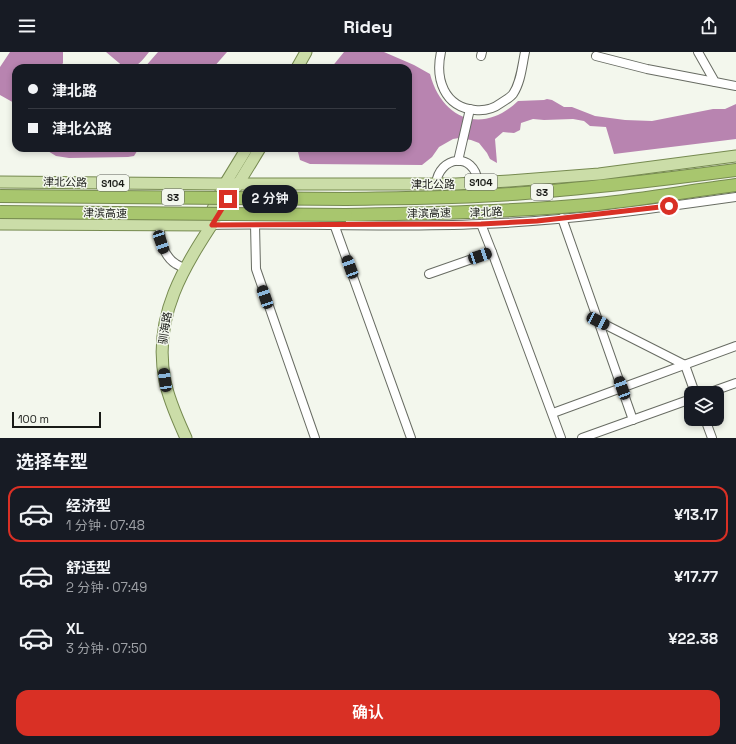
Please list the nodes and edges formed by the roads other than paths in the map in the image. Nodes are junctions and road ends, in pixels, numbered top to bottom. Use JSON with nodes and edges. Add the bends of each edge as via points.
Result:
{"nodes":[{"id":1,"x":306,"y":52,"type":"edge"},
{"id":2,"x":441,"y":52,"type":"edge"},
{"id":3,"x":525,"y":52,"type":"edge"},
{"id":4,"x":698,"y":52,"type":"edge"},
{"id":5,"x":596,"y":56,"type":"dead end"},
{"id":6,"x":299,"y":64,"type":"edge"},
{"id":7,"x":715,"y":82,"type":"junction"},
{"id":8,"x":736,"y":86,"type":"edge"},
{"id":9,"x":470,"y":110,"type":"junction"},
{"id":10,"x":245,"y":152,"type":"edge"},
{"id":11,"x":258,"y":152,"type":"edge"},
{"id":12,"x":736,"y":156,"type":"edge"},
{"id":13,"x":736,"y":159,"type":"edge"},
{"id":14,"x":458,"y":161,"type":"junction"},
{"id":15,"x":736,"y":170,"type":"edge"},
{"id":16,"x":0,"y":182,"type":"edge"},
{"id":17,"x":478,"y":182,"type":"junction"},
{"id":18,"x":226,"y":184,"type":"junction"},
{"id":19,"x":436,"y":184,"type":"junction"},
{"id":20,"x":238,"y":185,"type":"junction"},
{"id":21,"x":736,"y":185,"type":"edge"},
{"id":22,"x":0,"y":196,"type":"edge"},
{"id":23,"x":736,"y":197,"type":"edge"},
{"id":24,"x":0,"y":212,"type":"edge"},
{"id":25,"x":562,"y":218,"type":"junction"},
{"id":26,"x":0,"y":224,"type":"edge"},
{"id":27,"x":160,"y":224,"type":"junction"},
{"id":28,"x":255,"y":224,"type":"junction"},
{"id":29,"x":334,"y":224,"type":"junction"},
{"id":30,"x":481,"y":224,"type":"junction"},
{"id":31,"x":209,"y":225,"type":"junction"},
{"id":32,"x":492,"y":252,"type":"junction"},
{"id":33,"x":184,"y":267,"type":"junction"},
{"id":34,"x":429,"y":274,"type":"dead end"},
{"id":35,"x":598,"y":321,"type":"junction"},
{"id":36,"x":736,"y":346,"type":"edge"},
{"id":37,"x":685,"y":365,"type":"junction"},
{"id":38,"x":736,"y":383,"type":"edge"},
{"id":39,"x":692,"y":386,"type":"edge"},
{"id":40,"x":724,"y":387,"type":"edge"},
{"id":41,"x":622,"y":388,"type":"junction"},
{"id":42,"x":684,"y":402,"type":"edge"},
{"id":43,"x":552,"y":414,"type":"junction"},
{"id":44,"x":633,"y":420,"type":"junction"},
{"id":45,"x":708,"y":426,"type":"edge"},
{"id":46,"x":184,"y":438,"type":"edge"},
{"id":47,"x":315,"y":438,"type":"edge"},
{"id":48,"x":411,"y":438,"type":"edge"},
{"id":49,"x":562,"y":438,"type":"edge"},
{"id":50,"x":582,"y":438,"type":"edge"},
{"id":51,"x":712,"y":438,"type":"edge"}],
"edges":[{"from":1,"to":6,"type":"main road"},
{"from":2,"to":9,"type":"street","via":[[438,70],[441,84],[449,98]]},
{"from":3,"to":9,"type":"street","via":[[518,83],[512,95],[483,111]]},
{"from":4,"to":7,"type":"street"},
{"from":5,"to":7,"type":"street"},
{"from":7,"to":8,"type":"street"},
{"from":9,"to":14,"type":"street"},
{"from":10,"to":18,"type":"main road"},
{"from":11,"to":20,"type":"main road"},
{"from":12,"to":17,"type":"main road","name":"津北公路","number":"S104","via":[[613,172]]},
{"from":13,"to":20,"type":"main road","name":"津北公路","number":"S104","via":[[621,175],[447,187]]},
{"from":14,"to":17,"type":"street","via":[[468,162],[473,167]]},
{"from":14,"to":19,"type":"street","via":[[444,166]]},
{"from":15,"to":22,"type":"highway","name":"津滨高速","number":"S3","bridge":true,"via":[[524,194],[447,198]]},
{"from":16,"to":18,"type":"main road","name":"津北公路","number":"S104"},
{"from":17,"to":19,"type":"main road","name":"津北公路","number":"S104"},
{"from":18,"to":20,"type":"main road","name":"津北公路","number":"S104"},
{"from":18,"to":31,"type":"main road"},
{"from":19,"to":20,"type":"main road","name":"津北公路","number":"S104"},
{"from":20,"to":31,"type":"main road"},
{"from":21,"to":24,"type":"highway","name":"津滨高速","number":"S3","bridge":true,"via":[[599,204],[484,212],[346,215]]},
{"from":23,"to":25,"type":"street","name":"津北路"},
{"from":25,"to":30,"type":"street","name":"津北路"},
{"from":25,"to":35,"type":"street"},
{"from":26,"to":27,"type":"main road"},
{"from":27,"to":31,"type":"main road"},
{"from":27,"to":33,"type":"street","via":[[164,250],[176,264]]},
{"from":28,"to":29,"type":"street","name":"津北路"},
{"from":28,"to":31,"type":"street","name":"津北路"},
{"from":28,"to":47,"type":"street","via":[[256,269]]},
{"from":29,"to":30,"type":"street","name":"津北路"},
{"from":29,"to":48,"type":"street"},
{"from":30,"to":32,"type":"street"},
{"from":31,"to":33,"type":"main road","name":"驯海路"},
{"from":32,"to":34,"type":"street"},
{"from":32,"to":43,"type":"street"},
{"from":33,"to":46,"type":"main road","name":"驯海路","via":[[168,308],[162,351],[167,390]]},
{"from":35,"to":37,"type":"street"},
{"from":35,"to":41,"type":"street"},
{"from":36,"to":37,"type":"street"},
{"from":37,"to":39,"type":"street"},
{"from":37,"to":41,"type":"street"},
{"from":38,"to":40,"type":"street"},
{"from":41,"to":43,"type":"street"},
{"from":41,"to":44,"type":"street"},
{"from":42,"to":44,"type":"street"},
{"from":43,"to":49,"type":"street"},
{"from":44,"to":50,"type":"street"},
{"from":45,"to":51,"type":"street"}]}
